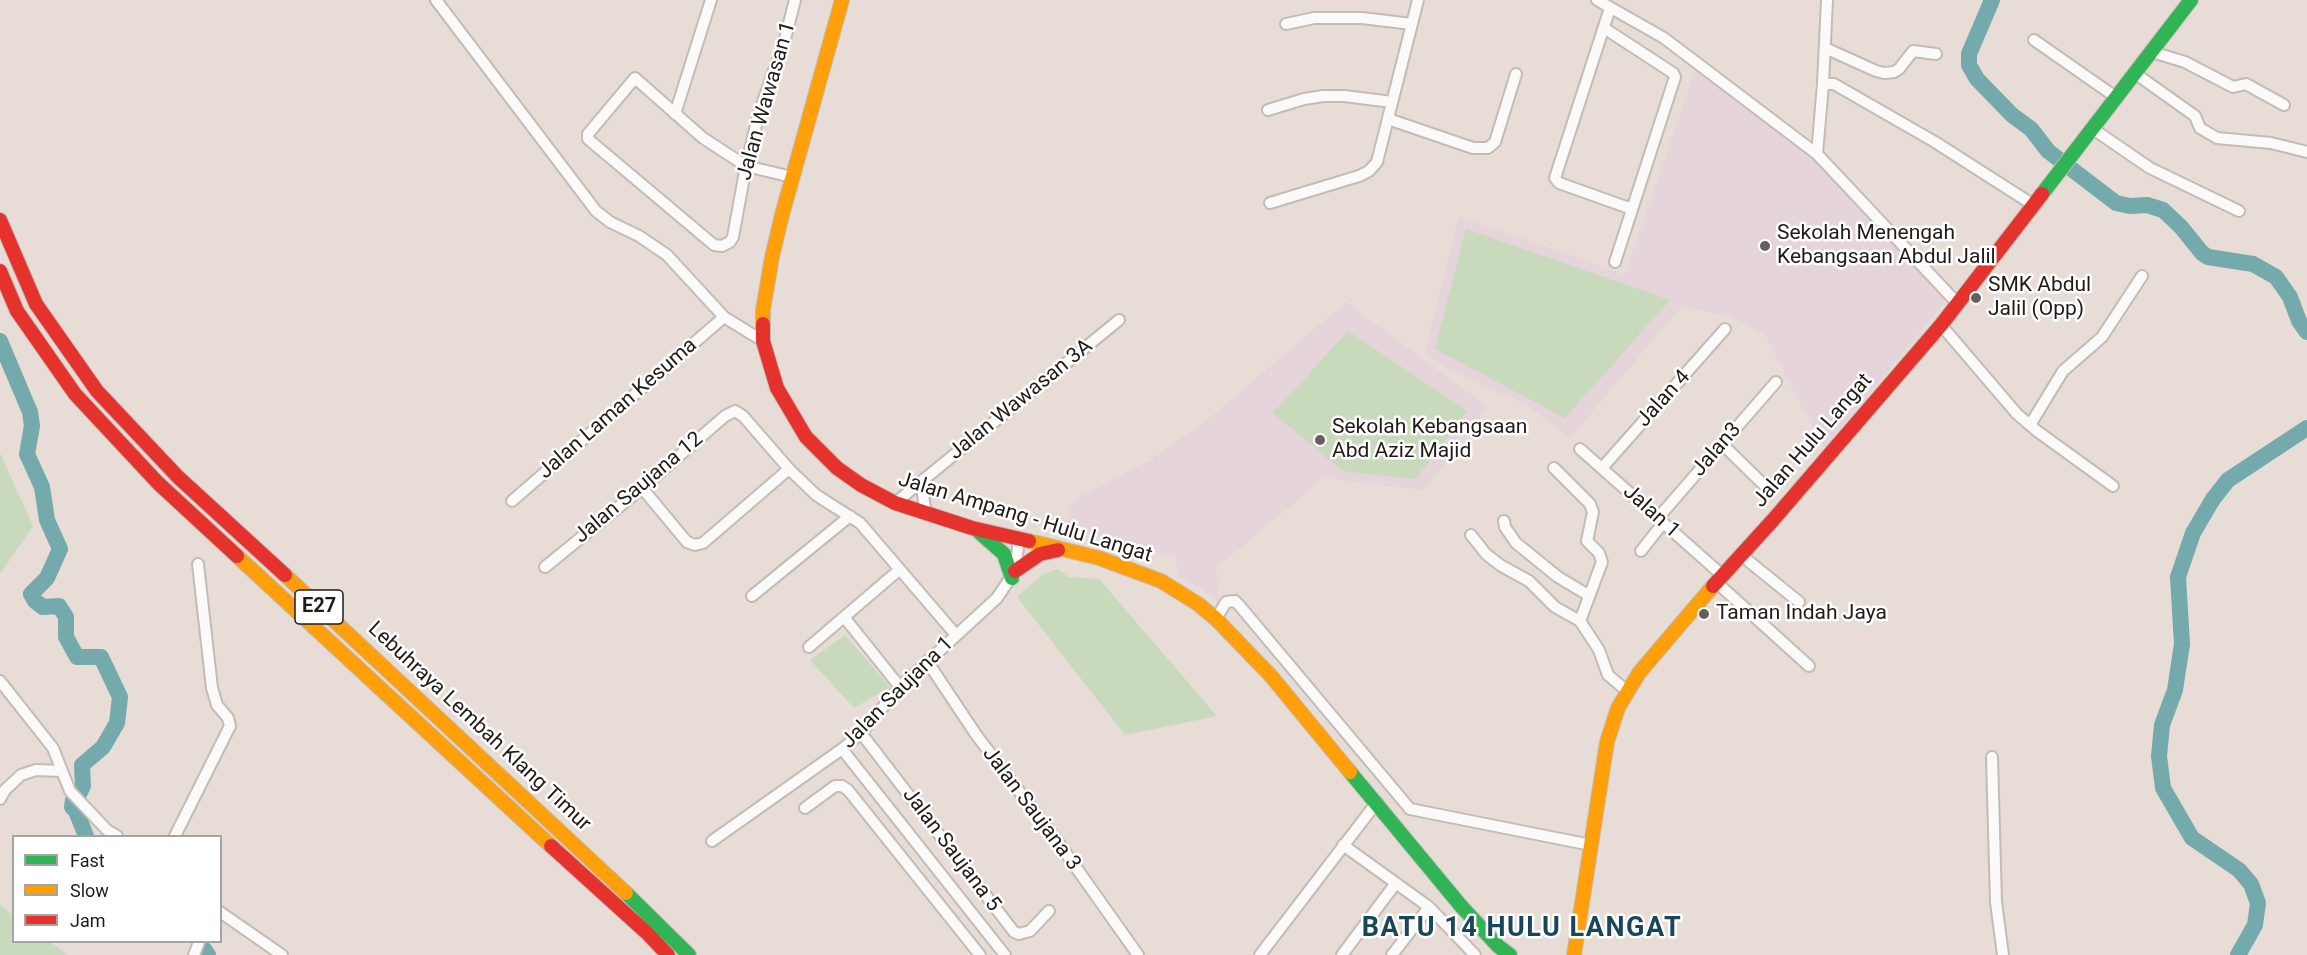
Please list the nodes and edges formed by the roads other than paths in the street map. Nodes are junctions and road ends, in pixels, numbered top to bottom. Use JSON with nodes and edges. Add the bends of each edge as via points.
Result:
{"nodes":[{"id":1,"x":436,"y":0,"type":"edge"},
{"id":2,"x":711,"y":0,"type":"edge"},
{"id":3,"x":795,"y":0,"type":"edge"},
{"id":4,"x":842,"y":0,"type":"edge"},
{"id":5,"x":1418,"y":0,"type":"edge"},
{"id":6,"x":1597,"y":0,"type":"edge"},
{"id":7,"x":1827,"y":0,"type":"edge"},
{"id":8,"x":2191,"y":0,"type":"edge"},
{"id":9,"x":1610,"y":8,"type":"junction"},
{"id":10,"x":1286,"y":24,"type":"dead end"},
{"id":11,"x":1412,"y":24,"type":"junction"},
{"id":12,"x":1604,"y":28,"type":"junction"},
{"id":13,"x":2034,"y":39,"type":"dead end"},
{"id":14,"x":1825,"y":48,"type":"junction"},
{"id":15,"x":2152,"y":52,"type":"junction"},
{"id":16,"x":1936,"y":54,"type":"dead end"},
{"id":17,"x":1516,"y":74,"type":"dead end"},
{"id":18,"x":2136,"y":74,"type":"junction"},
{"id":19,"x":1823,"y":84,"type":"junction"},
{"id":20,"x":2117,"y":98,"type":"junction"},
{"id":21,"x":1392,"y":102,"type":"junction"},
{"id":22,"x":2284,"y":105,"type":"dead end"},
{"id":23,"x":1268,"y":111,"type":"dead end"},
{"id":24,"x":675,"y":114,"type":"junction"},
{"id":25,"x":1388,"y":118,"type":"junction"},
{"id":26,"x":2093,"y":129,"type":"junction"},
{"id":27,"x":2307,"y":152,"type":"edge"},
{"id":28,"x":1817,"y":154,"type":"junction"},
{"id":29,"x":746,"y":166,"type":"junction"},
{"id":30,"x":792,"y":177,"type":"junction"},
{"id":31,"x":1270,"y":202,"type":"dead end"},
{"id":32,"x":2034,"y":206,"type":"junction"},
{"id":33,"x":1632,"y":208,"type":"junction"},
{"id":34,"x":2239,"y":211,"type":"dead end"},
{"id":35,"x":0,"y":220,"type":"edge"},
{"id":36,"x":1615,"y":262,"type":"dead end"},
{"id":37,"x":0,"y":271,"type":"edge"},
{"id":38,"x":2142,"y":276,"type":"dead end"},
{"id":39,"x":1958,"y":304,"type":"junction"},
{"id":40,"x":724,"y":317,"type":"junction"},
{"id":41,"x":1119,"y":320,"type":"dead end"},
{"id":42,"x":1941,"y":325,"type":"junction"},
{"id":43,"x":1725,"y":329,"type":"dead end"},
{"id":44,"x":763,"y":341,"type":"junction"},
{"id":45,"x":1776,"y":382,"type":"dead end"},
{"id":46,"x":2030,"y":425,"type":"junction"},
{"id":47,"x":1722,"y":444,"type":"junction"},
{"id":48,"x":1580,"y":449,"type":"dead end"},
{"id":49,"x":1554,"y":468,"type":"dead end"},
{"id":50,"x":1602,"y":468,"type":"junction"},
{"id":51,"x":789,"y":469,"type":"junction"},
{"id":52,"x":923,"y":480,"type":"junction"},
{"id":53,"x":1766,"y":486,"type":"dead end"},
{"id":54,"x":2113,"y":486,"type":"dead end"},
{"id":55,"x":642,"y":488,"type":"junction"},
{"id":56,"x":512,"y":501,"type":"dead end"},
{"id":57,"x":895,"y":503,"type":"junction"},
{"id":58,"x":926,"y":514,"type":"junction"},
{"id":59,"x":850,"y":516,"type":"junction"},
{"id":60,"x":1660,"y":520,"type":"junction"},
{"id":61,"x":1503,"y":521,"type":"dead end"},
{"id":62,"x":972,"y":528,"type":"junction"},
{"id":63,"x":1471,"y":535,"type":"dead end"},
{"id":64,"x":1019,"y":539,"type":"junction"},
{"id":65,"x":1063,"y":549,"type":"junction"},
{"id":66,"x":1641,"y":551,"type":"dead end"},
{"id":67,"x":1741,"y":555,"type":"junction"},
{"id":68,"x":198,"y":564,"type":"dead end"},
{"id":69,"x":544,"y":567,"type":"dead end"},
{"id":70,"x":899,"y":570,"type":"junction"},
{"id":71,"x":1013,"y":575,"type":"junction"},
{"id":72,"x":1719,"y":578,"type":"junction"},
{"id":73,"x":1588,"y":595,"type":"junction"},
{"id":74,"x":752,"y":596,"type":"dead end"},
{"id":75,"x":1799,"y":602,"type":"dead end"},
{"id":76,"x":844,"y":617,"type":"junction"},
{"id":77,"x":1216,"y":619,"type":"junction"},
{"id":78,"x":1580,"y":621,"type":"junction"},
{"id":79,"x":956,"y":635,"type":"junction"},
{"id":80,"x":810,"y":647,"type":"dead end"},
{"id":81,"x":927,"y":661,"type":"junction"},
{"id":82,"x":1809,"y":666,"type":"dead end"},
{"id":83,"x":0,"y":681,"type":"edge"},
{"id":84,"x":900,"y":687,"type":"junction"},
{"id":85,"x":1628,"y":692,"type":"junction"},
{"id":86,"x":861,"y":733,"type":"junction"},
{"id":87,"x":842,"y":749,"type":"junction"},
{"id":88,"x":1992,"y":757,"type":"dead end"},
{"id":89,"x":62,"y":771,"type":"junction"},
{"id":90,"x":0,"y":800,"type":"edge"},
{"id":91,"x":1377,"y":802,"type":"junction"},
{"id":92,"x":805,"y":808,"type":"dead end"},
{"id":93,"x":114,"y":835,"type":"edge"},
{"id":94,"x":176,"y":835,"type":"edge"},
{"id":95,"x":712,"y":841,"type":"dead end"},
{"id":96,"x":1343,"y":845,"type":"junction"},
{"id":97,"x":1591,"y":845,"type":"junction"},
{"id":98,"x":934,"y":866,"type":"junction"},
{"id":99,"x":919,"y":878,"type":"junction"},
{"id":100,"x":1396,"y":883,"type":"junction"},
{"id":101,"x":1429,"y":908,"type":"junction"},
{"id":102,"x":1049,"y":912,"type":"dead end"},
{"id":103,"x":222,"y":913,"type":"edge"},
{"id":104,"x":1576,"y":939,"type":"junction"},
{"id":105,"x":1498,"y":946,"type":"junction"},
{"id":106,"x":282,"y":955,"type":"edge"},
{"id":107,"x":668,"y":955,"type":"edge"},
{"id":108,"x":689,"y":955,"type":"edge"},
{"id":109,"x":980,"y":955,"type":"edge"},
{"id":110,"x":1005,"y":955,"type":"edge"},
{"id":111,"x":1138,"y":955,"type":"edge"},
{"id":112,"x":1260,"y":955,"type":"edge"},
{"id":113,"x":1342,"y":955,"type":"edge"},
{"id":114,"x":1392,"y":955,"type":"edge"},
{"id":115,"x":1475,"y":955,"type":"edge"},
{"id":116,"x":1510,"y":955,"type":"edge"},
{"id":117,"x":1521,"y":955,"type":"edge"},
{"id":118,"x":1562,"y":955,"type":"edge"},
{"id":119,"x":1574,"y":955,"type":"edge"},
{"id":120,"x":2002,"y":955,"type":"edge"}],
"edges":[{"from":1,"to":40,"type":"street","via":[[596,211],[667,255]]},
{"from":2,"to":24,"type":"street"},
{"from":3,"to":29,"type":"street","name":"Jalan Wawasan 1"},
{"from":4,"to":30,"type":"main road","name":"Jalan Ampang - Hulu Langat"},
{"from":5,"to":11,"type":"street"},
{"from":6,"to":9,"type":"street"},
{"from":7,"to":14,"type":"street"},
{"from":8,"to":15,"type":"main road","name":"Jalan Hulu Langat"},
{"from":9,"to":12,"type":"street"},
{"from":9,"to":28,"type":"street","via":[[1664,38]]},
{"from":10,"to":11,"type":"street","via":[[1314,18]]},
{"from":11,"to":21,"type":"street"},
{"from":12,"to":33,"type":"street","via":[[1674,75]]},
{"from":12,"to":33,"type":"street","via":[[1555,178],[1559,183]]},
{"from":13,"to":20,"type":"street"},
{"from":14,"to":16,"type":"street","via":[[1884,73],[1899,69],[1912,51]]},
{"from":14,"to":19,"type":"street"},
{"from":15,"to":18,"type":"main road","name":"Jalan Hulu Langat"},
{"from":15,"to":22,"type":"street","via":[[2185,62],[2233,87],[2246,84]]},
{"from":17,"to":25,"type":"street","via":[[1495,142],[1488,148],[1473,148]]},
{"from":18,"to":20,"type":"main road","name":"Jalan Hulu Langat"},
{"from":18,"to":27,"type":"street","via":[[2194,116],[2200,128],[2217,138],[2271,143]]},
{"from":19,"to":28,"type":"street"},
{"from":19,"to":32,"type":"street","via":[[1834,84],[1935,142]]},
{"from":20,"to":26,"type":"main road","name":"Jalan Hulu Langat"},
{"from":21,"to":23,"type":"street","via":[[1323,96]]},
{"from":21,"to":25,"type":"street"},
{"from":24,"to":29,"type":"street"},
{"from":24,"to":29,"type":"street","name":"Jalan Wawasan 1","via":[[635,78],[588,134],[588,139],[714,245],[722,246],[733,237]]},
{"from":25,"to":31,"type":"street","via":[[1377,162],[1369,171]]},
{"from":26,"to":32,"type":"main road","name":"Jalan Hulu Langat"},
{"from":26,"to":34,"type":"street","via":[[2150,168]]},
{"from":28,"to":39,"type":"street"},
{"from":29,"to":30,"type":"street"},
{"from":30,"to":44,"type":"main road","name":"Jalan Ampang - Hulu Langat","via":[[766,287]]},
{"from":32,"to":39,"type":"main road","name":"Jalan Hulu Langat"},
{"from":33,"to":36,"type":"street"},
{"from":35,"to":108,"type":"main road","name":"Lebuhraya Lembah Klang Timur","number":"E27","via":[[36,304],[97,391],[178,477],[482,757]]},
{"from":37,"to":107,"type":"main road","name":"Lebuhraya Lembah Klang Timur","number":"E27","via":[[17,311],[75,394],[158,483]]},
{"from":38,"to":46,"type":"street","via":[[2102,337],[2063,371]]},
{"from":39,"to":42,"type":"main road","name":"Jalan Hulu Langat"},
{"from":40,"to":44,"type":"street"},
{"from":40,"to":56,"type":"street","name":"Jalan Laman Kesuma"},
{"from":41,"to":52,"type":"street","name":"Jalan Wawasan 3A"},
{"from":42,"to":46,"type":"street"},
{"from":42,"to":67,"type":"main road","name":"Jalan Hulu Langat"},
{"from":43,"to":50,"type":"street","name":"Jalan 4"},
{"from":44,"to":57,"type":"main road","name":"Jalan Ampang - Hulu Langat","via":[[777,388],[806,437],[837,468]]},
{"from":45,"to":47,"type":"street","name":"Jalan3"},
{"from":46,"to":54,"type":"street"},
{"from":47,"to":53,"type":"street"},
{"from":47,"to":60,"type":"street","name":"Jalan3"},
{"from":48,"to":50,"type":"street","name":"Jalan 1"},
{"from":49,"to":73,"type":"street","via":[[1592,509],[1587,541],[1602,562]]},
{"from":50,"to":60,"type":"street","name":"Jalan 1"},
{"from":51,"to":55,"type":"street","via":[[703,543],[695,545],[687,542]]},
{"from":51,"to":55,"type":"street","name":"Jalan Saujana 12","via":[[735,411]]},
{"from":51,"to":59,"type":"street","via":[[816,495]]},
{"from":52,"to":57,"type":"street","name":"Jalan Wawasan 3A"},
{"from":52,"to":58,"type":"street"},
{"from":55,"to":69,"type":"street","name":"Jalan Saujana 12"},
{"from":57,"to":58,"type":"main road","name":"Jalan Ampang - Hulu Langat"},
{"from":58,"to":62,"type":"main road","name":"Jalan Ampang - Hulu Langat"},
{"from":59,"to":70,"type":"street"},
{"from":59,"to":74,"type":"street"},
{"from":60,"to":66,"type":"street","name":"Jalan3"},
{"from":60,"to":72,"type":"street","name":"Jalan 1"},
{"from":61,"to":73,"type":"street","via":[[1516,543],[1558,578]]},
{"from":62,"to":64,"type":"main road","name":"Jalan Ampang - Hulu Langat"},
{"from":62,"to":71,"type":"main road","via":[[1004,554]]},
{"from":63,"to":78,"type":"street","via":[[1486,554],[1529,581],[1555,607]]},
{"from":64,"to":65,"type":"main road","name":"Jalan Ampang - Hulu Langat"},
{"from":64,"to":71,"type":"street"},
{"from":65,"to":71,"type":"main road","via":[[1040,554]]},
{"from":65,"to":77,"type":"main road","name":"Jalan Ampang - Hulu Langat","via":[[1161,581]]},
{"from":67,"to":72,"type":"main road","name":"Jalan Hulu Langat"},
{"from":67,"to":75,"type":"street"},
{"from":68,"to":94,"type":"street","via":[[212,688],[230,726]]},
{"from":70,"to":76,"type":"street"},
{"from":70,"to":79,"type":"street"},
{"from":71,"to":79,"type":"street","name":"Jalan Saujana 1","via":[[996,598]]},
{"from":72,"to":82,"type":"street","name":"Jalan 1"},
{"from":72,"to":85,"type":"main road","name":"Jalan Hulu Langat","via":[[1647,663]]},
{"from":73,"to":78,"type":"street"},
{"from":76,"to":80,"type":"street"},
{"from":76,"to":84,"type":"street"},
{"from":77,"to":91,"type":"main road","name":"Jalan Ampang - Hulu Langat"},
{"from":77,"to":97,"type":"street","via":[[1226,602],[1239,604],[1410,809]]},
{"from":78,"to":85,"type":"street","via":[[1599,650],[1608,675]]},
{"from":79,"to":81,"type":"street","name":"Jalan Saujana 1"},
{"from":81,"to":84,"type":"street","name":"Jalan Saujana 1"},
{"from":81,"to":111,"type":"street","name":"Jalan Saujana 3","via":[[977,736]]},
{"from":83,"to":89,"type":"street","via":[[53,748]]},
{"from":84,"to":86,"type":"street","name":"Jalan Saujana 1"},
{"from":85,"to":97,"type":"main road","name":"Jalan Hulu Langat","via":[[1618,708],[1607,742]]},
{"from":86,"to":87,"type":"street","name":"Jalan Saujana 1"},
{"from":86,"to":102,"type":"street","name":"Jalan Saujana 5","via":[[1014,932],[1030,931]]},
{"from":87,"to":95,"type":"street","name":"Jalan Saujana 1"},
{"from":87,"to":98,"type":"street","name":"Jalan Saujana 5"},
{"from":88,"to":120,"type":"street","via":[[1996,902]]},
{"from":89,"to":90,"type":"street","via":[[36,770],[21,775]]},
{"from":89,"to":93,"type":"street","via":[[69,791]]},
{"from":91,"to":96,"type":"street"},
{"from":91,"to":105,"type":"main road","name":"Jalan Ampang - Hulu Langat"},
{"from":92,"to":99,"type":"street","via":[[835,786],[842,786]]},
{"from":96,"to":100,"type":"street"},
{"from":96,"to":112,"type":"street"},
{"from":97,"to":104,"type":"main road","name":"Jalan Hulu Langat"},
{"from":98,"to":99,"type":"street"},
{"from":98,"to":110,"type":"street","name":"Jalan Saujana 5"},
{"from":99,"to":109,"type":"street"},
{"from":100,"to":101,"type":"street"},
{"from":100,"to":113,"type":"street"},
{"from":101,"to":114,"type":"street"},
{"from":101,"to":115,"type":"street"},
{"from":103,"to":106,"type":"street"},
{"from":104,"to":118,"type":"main road"},
{"from":104,"to":119,"type":"main road","name":"Jalan Hulu Langat"},
{"from":105,"to":116,"type":"main road","name":"Jalan Ampang - Hulu Langat"},
{"from":105,"to":117,"type":"main road"}]}
